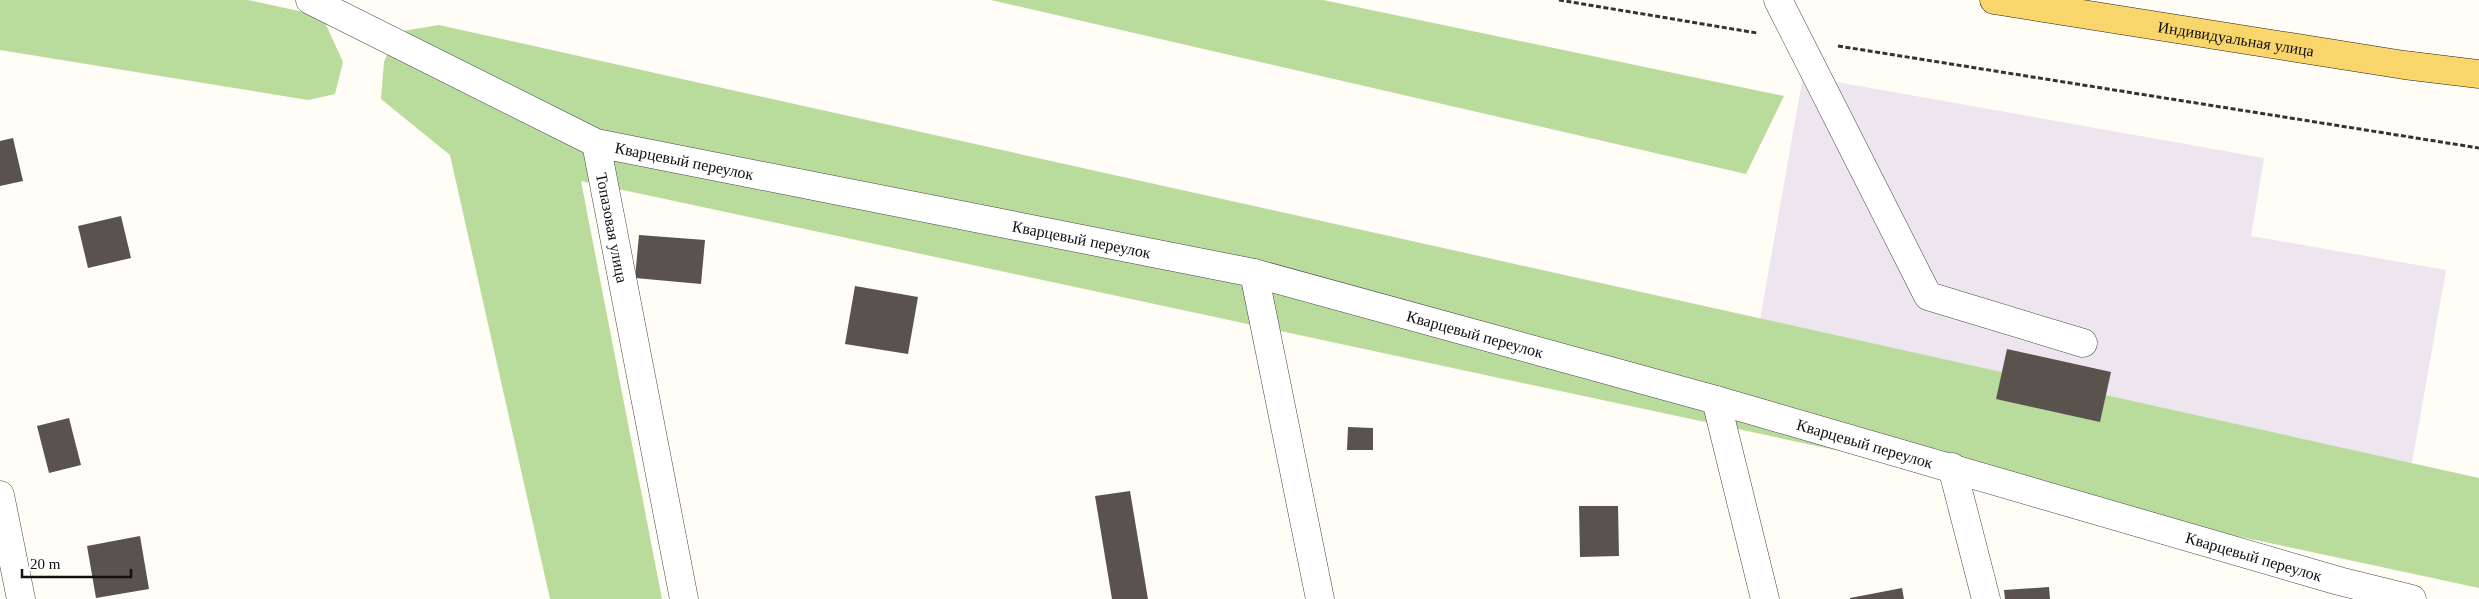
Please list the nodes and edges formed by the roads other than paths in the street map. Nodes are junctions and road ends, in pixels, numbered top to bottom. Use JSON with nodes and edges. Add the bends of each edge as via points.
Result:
{"nodes":[{"id":1,"x":310,"y":0,"type":"edge"},
{"id":2,"x":1778,"y":0,"type":"edge"},
{"id":3,"x":1994,"y":0,"type":"edge"},
{"id":4,"x":2479,"y":74,"type":"edge"},
{"id":5,"x":596,"y":143,"type":"junction"},
{"id":6,"x":1254,"y":272,"type":"junction"},
{"id":7,"x":2083,"y":343,"type":"dead end"},
{"id":8,"x":1716,"y":400,"type":"junction"},
{"id":9,"x":1952,"y":467,"type":"junction"},
{"id":10,"x":0,"y":495,"type":"edge"},
{"id":11,"x":2342,"y":590,"type":"edge"},
{"id":12,"x":22,"y":599,"type":"edge"},
{"id":13,"x":684,"y":599,"type":"edge"},
{"id":14,"x":1320,"y":599,"type":"edge"},
{"id":15,"x":1765,"y":599,"type":"edge"},
{"id":16,"x":1986,"y":599,"type":"edge"},
{"id":17,"x":2412,"y":599,"type":"edge"}],
"edges":[{"from":1,"to":5,"type":"street"},
{"from":2,"to":7,"type":"street","via":[[1928,296]]},
{"from":3,"to":4,"type":"main road","name":"Индивидуальная улица"},
{"from":5,"to":6,"type":"street","name":"Кварцевый переулок"},
{"from":5,"to":13,"type":"street","name":"Топазовая улица"},
{"from":6,"to":8,"type":"street","name":"Кварцевый переулок"},
{"from":6,"to":14,"type":"street"},
{"from":8,"to":9,"type":"street","name":"Кварцевый переулок"},
{"from":8,"to":15,"type":"street"},
{"from":9,"to":11,"type":"street","name":"Кварцевый переулок"},
{"from":9,"to":16,"type":"street"},
{"from":10,"to":12,"type":"street"},
{"from":11,"to":17,"type":"street","name":"Кварцевый переулок"}]}
